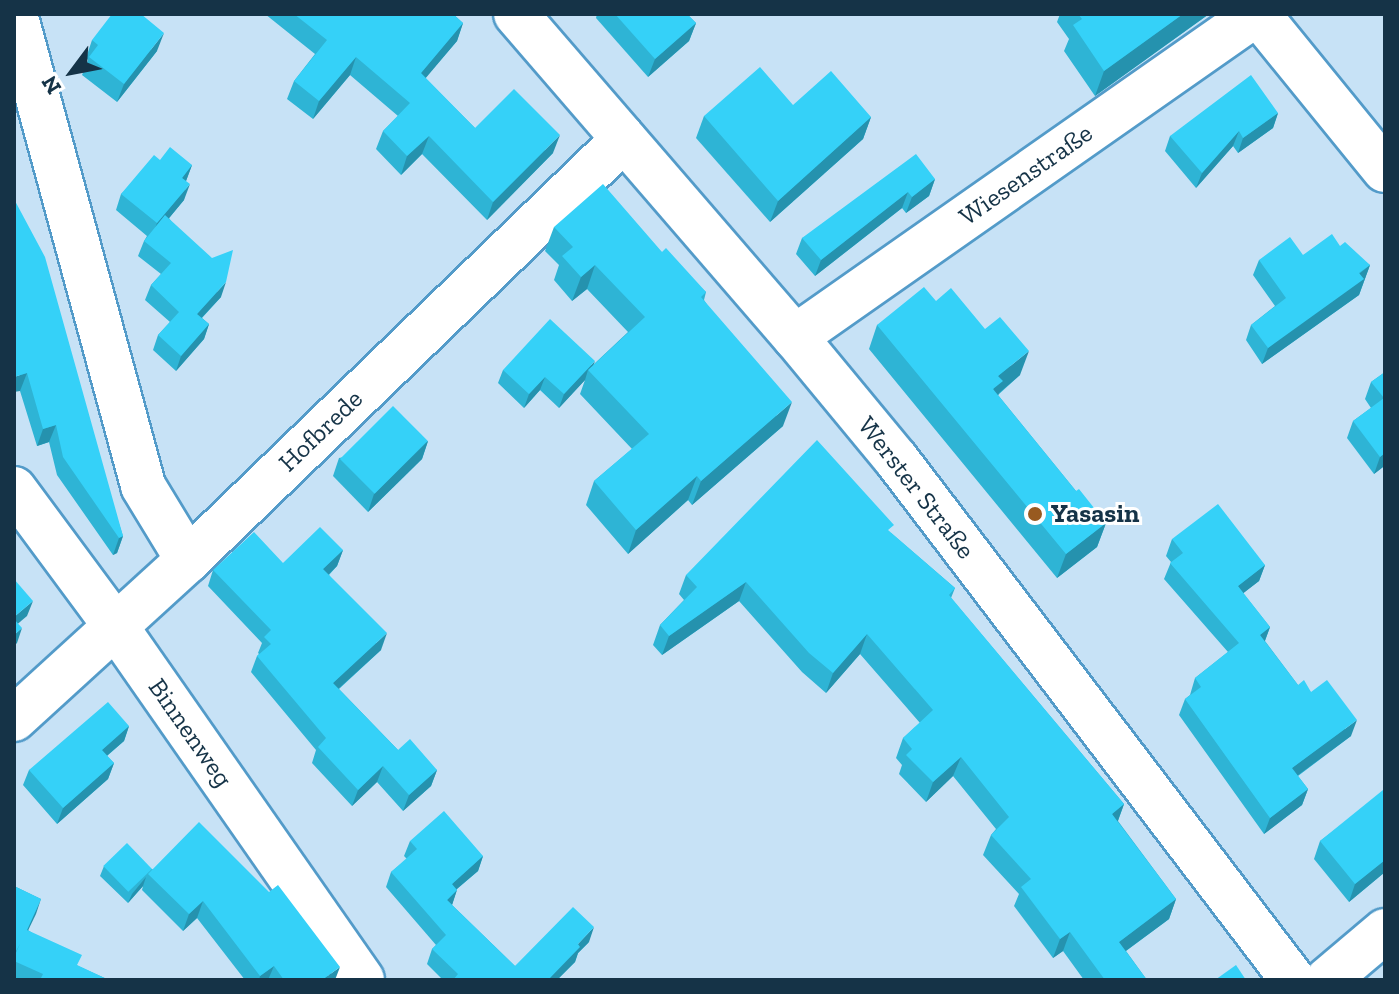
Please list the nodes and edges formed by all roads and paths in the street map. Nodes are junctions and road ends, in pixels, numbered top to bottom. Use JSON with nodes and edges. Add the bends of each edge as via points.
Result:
{"nodes":[{"id":1,"x":15,"y":14,"type":"edge"},
{"id":2,"x":516,"y":14,"type":"edge"},
{"id":3,"x":1257,"y":14,"type":"edge"},
{"id":4,"x":624,"y":139,"type":"junction"},
{"id":5,"x":1385,"y":170,"type":"edge"},
{"id":6,"x":795,"y":337,"type":"junction"},
{"id":7,"x":14,"y":489,"type":"edge"},
{"id":8,"x":188,"y":560,"type":"junction"},
{"id":9,"x":116,"y":627,"type":"junction"},
{"id":10,"x":14,"y":719,"type":"edge"},
{"id":11,"x":1385,"y":931,"type":"edge"},
{"id":12,"x":362,"y":980,"type":"edge"},
{"id":13,"x":1293,"y":980,"type":"edge"},
{"id":14,"x":1327,"y":980,"type":"edge"}],
"edges":[{"from":1,"to":8,"type":"street","via":[[143,486]]},
{"from":2,"to":4,"type":"street","name":"Werster Straße"},
{"from":3,"to":5,"type":"street"},
{"from":3,"to":6,"type":"street","name":"Wiesenstraße"},
{"from":4,"to":6,"type":"street","name":"Werster Straße"},
{"from":4,"to":8,"type":"street","name":"Hofbrede"},
{"from":6,"to":13,"type":"street","name":"Werster Straße","via":[[896,459]]},
{"from":7,"to":9,"type":"street","name":"Binnenweg"},
{"from":8,"to":9,"type":"street","name":"Hofbrede"},
{"from":9,"to":10,"type":"street","name":"Hofbrede"},
{"from":9,"to":12,"type":"street","name":"Binnenweg"},
{"from":11,"to":14,"type":"street"}]}
